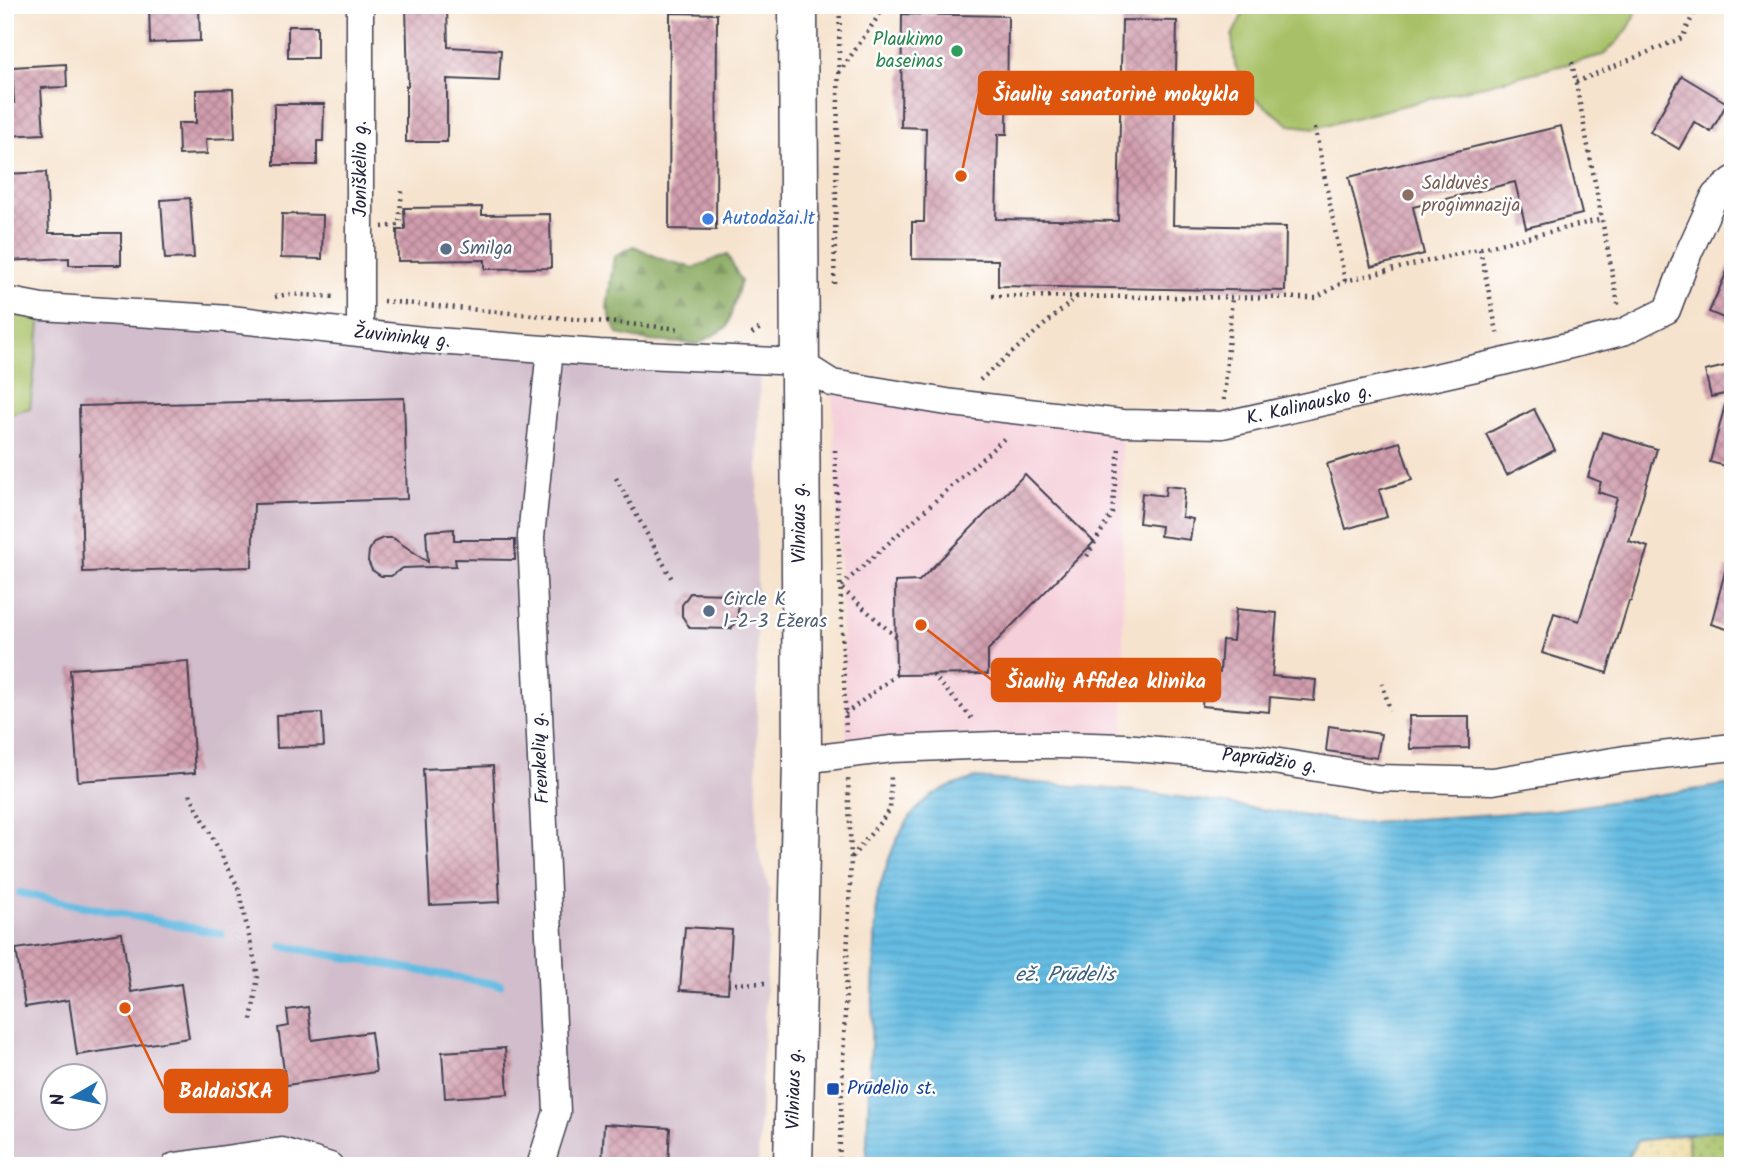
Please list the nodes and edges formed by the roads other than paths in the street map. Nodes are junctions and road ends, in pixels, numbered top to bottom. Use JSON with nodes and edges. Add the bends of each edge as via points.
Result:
{"nodes":[{"id":1,"x":360,"y":5,"type":"edge"},
{"id":2,"x":798,"y":5,"type":"edge"},
{"id":3,"x":1733,"y":180,"type":"edge"},
{"id":4,"x":5,"y":300,"type":"edge"},
{"id":5,"x":360,"y":332,"type":"junction"},
{"id":6,"x":550,"y":349,"type":"junction"},
{"id":7,"x":799,"y":362,"type":"junction"},
{"id":8,"x":1733,"y":747,"type":"edge"},
{"id":9,"x":802,"y":760,"type":"junction"},
{"id":10,"x":175,"y":1166,"type":"edge"},
{"id":11,"x":330,"y":1166,"type":"edge"},
{"id":12,"x":540,"y":1166,"type":"edge"},
{"id":13,"x":793,"y":1166,"type":"edge"}],
"edges":[{"from":1,"to":5,"type":"street","name":"Joniškėlio g."},
{"from":2,"to":7,"type":"highway","name":"Vilniaus g."},
{"from":3,"to":7,"type":"street","name":"K. Kalinausko g.","via":[[1715,195],[1667,310],[1623,332],[1222,425],[1122,423],[953,403],[832,383]]},
{"from":4,"to":5,"type":"street","name":"Žuvininkų g.","via":[[94,312]]},
{"from":5,"to":6,"type":"street","name":"Žuvininkų g."},
{"from":6,"to":7,"type":"street","name":"Žuvininkų g."},
{"from":6,"to":12,"type":"street","name":"Frenkelių g.","via":[[531,537],[557,1112]]},
{"from":7,"to":9,"type":"highway","name":"Vilniaus g."},
{"from":8,"to":9,"type":"street","name":"Paprūdžio g.","via":[[1493,781],[1378,778],[1261,759],[1124,747],[892,749]]},
{"from":9,"to":13,"type":"highway","name":"Vilniaus g."},
{"from":10,"to":11,"type":"street","via":[[282,1150]]}]}
